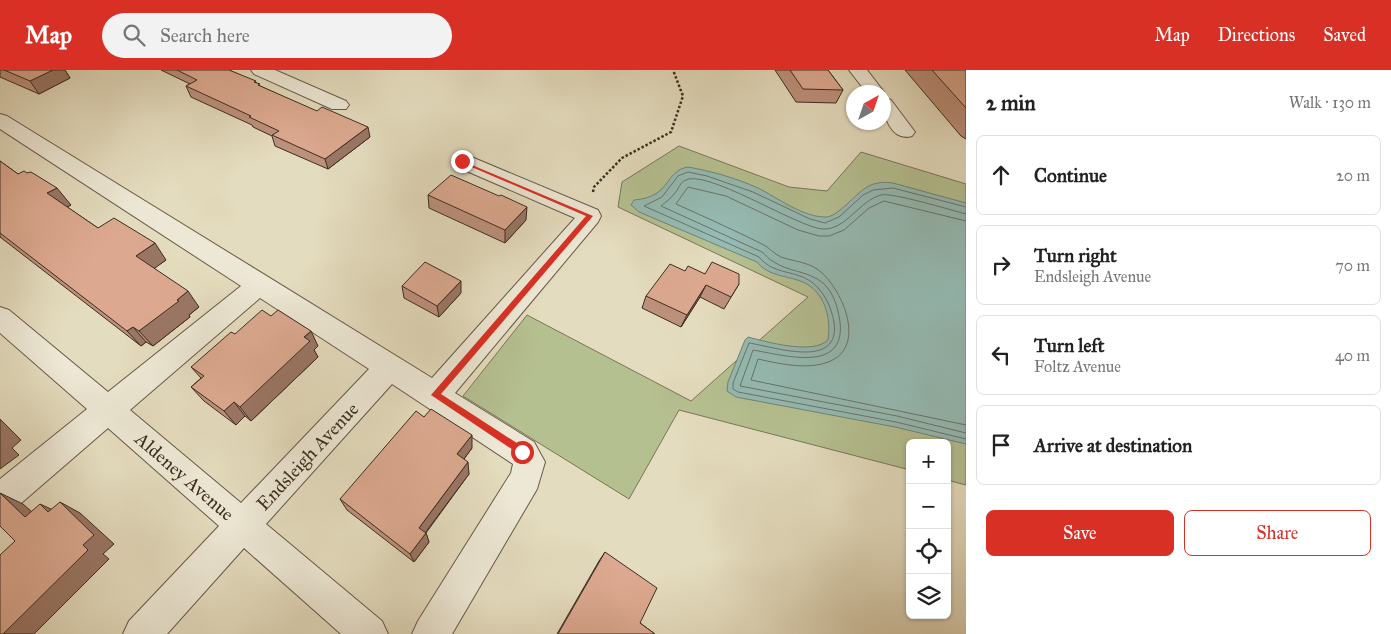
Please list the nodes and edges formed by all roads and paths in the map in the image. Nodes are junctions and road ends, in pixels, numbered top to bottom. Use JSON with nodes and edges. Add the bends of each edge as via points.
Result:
{"nodes":[{"id":1,"x":260,"y":70,"type":"edge"},
{"id":2,"x":673,"y":70,"type":"edge"},
{"id":3,"x":858,"y":70,"type":"edge"},
{"id":4,"x":870,"y":85,"type":"edge"},
{"id":5,"x":339,"y":105,"type":"dead end"},
{"id":6,"x":891,"y":113,"type":"edge"},
{"id":7,"x":0,"y":120,"type":"edge"},
{"id":8,"x":905,"y":132,"type":"dead end"},
{"id":9,"x":462,"y":161,"type":"dead end"},
{"id":10,"x":590,"y":216,"type":"junction"},
{"id":11,"x":260,"y":284,"type":"junction"},
{"id":12,"x":0,"y":317,"type":"edge"},
{"id":13,"x":390,"y":366,"type":"junction"},
{"id":14,"x":435,"y":395,"type":"junction"},
{"id":15,"x":108,"y":410,"type":"junction"},
{"id":16,"x":0,"y":500,"type":"edge"},
{"id":17,"x":243,"y":525,"type":"junction"},
{"id":18,"x":142,"y":634,"type":"edge"},
{"id":19,"x":369,"y":634,"type":"edge"},
{"id":20,"x":431,"y":634,"type":"edge"}],
"edges":[{"from":1,"to":5,"type":"street"},
{"from":2,"to":10,"type":"path","via":[[683,96],[672,132],[622,158],[594,187]]},
{"from":3,"to":4,"type":"street"},
{"from":6,"to":8,"type":"street"},
{"from":7,"to":11,"type":"street"},
{"from":9,"to":10,"type":"street"},
{"from":10,"to":14,"type":"street"},
{"from":11,"to":13,"type":"street"},
{"from":11,"to":15,"type":"street"},
{"from":12,"to":15,"type":"street","name":"Aldeney Avenue"},
{"from":13,"to":14,"type":"street"},
{"from":13,"to":17,"type":"street","name":"Endsleigh Avenue"},
{"from":14,"to":20,"type":"street","via":[[510,443],[529,462],[526,478]]},
{"from":15,"to":16,"type":"street"},
{"from":15,"to":17,"type":"street","name":"Aldeney Avenue"},
{"from":17,"to":18,"type":"street","name":"Endsleigh Avenue"},
{"from":17,"to":19,"type":"street","name":"Aldeney Avenue"}]}
